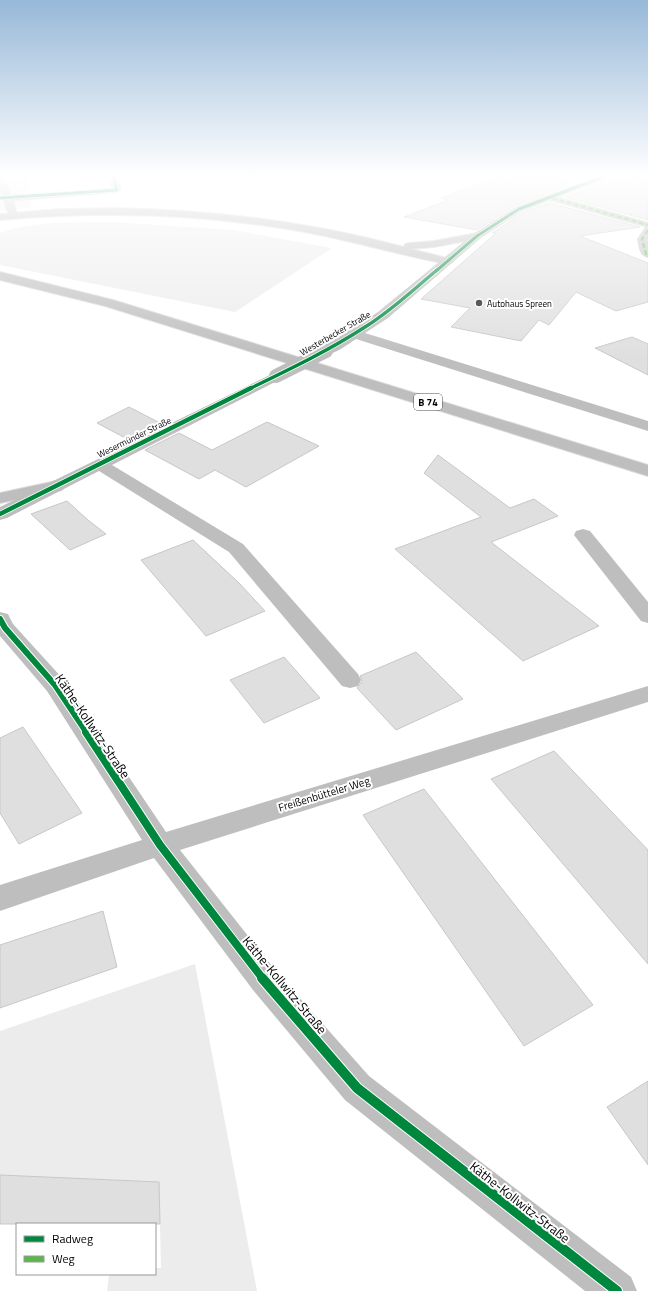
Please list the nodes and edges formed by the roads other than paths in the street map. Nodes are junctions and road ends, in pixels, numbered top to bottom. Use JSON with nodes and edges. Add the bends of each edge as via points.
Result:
{"nodes":[{"id":1,"x":344,"y":237,"type":"edge"},
{"id":2,"x":471,"y":237,"type":"edge"},
{"id":3,"x":475,"y":237,"type":"edge"},
{"id":4,"x":643,"y":237,"type":"edge"},
{"id":5,"x":372,"y":242,"type":"junction"},
{"id":6,"x":413,"y":246,"type":"junction"},
{"id":7,"x":648,"y":255,"type":"edge"},
{"id":8,"x":450,"y":258,"type":"junction"},
{"id":9,"x":0,"y":276,"type":"edge"},
{"id":10,"x":46,"y":288,"type":"junction"},
{"id":11,"x":7,"y":289,"type":"dead end"},
{"id":12,"x":354,"y":334,"type":"junction"},
{"id":13,"x":276,"y":376,"type":"joint"},
{"id":14,"x":648,"y":426,"type":"edge"},
{"id":15,"x":99,"y":464,"type":"junction"},
{"id":16,"x":648,"y":471,"type":"edge"},
{"id":17,"x":56,"y":486,"type":"junction"},
{"id":18,"x":0,"y":498,"type":"edge"},
{"id":19,"x":0,"y":514,"type":"edge"},
{"id":20,"x":583,"y":535,"type":"dead end"},
{"id":21,"x":648,"y":616,"type":"edge"},
{"id":22,"x":2,"y":624,"type":"edge"},
{"id":23,"x":350,"y":680,"type":"dead end"},
{"id":24,"x":648,"y":694,"type":"edge"},
{"id":25,"x":160,"y":845,"type":"junction"},
{"id":26,"x":0,"y":898,"type":"edge"},
{"id":27,"x":617,"y":1291,"type":"edge"}],
"edges":[{"from":1,"to":5,"type":"street"},
{"from":2,"to":6,"type":"street"},
{"from":3,"to":8,"type":"street","name":"Westerbecker Straße"},
{"from":4,"to":7,"type":"street"},
{"from":5,"to":6,"type":"street"},
{"from":5,"to":8,"type":"street"},
{"from":6,"to":8,"type":"street","via":[[428,248]]},
{"from":8,"to":12,"type":"street","name":"Westerbecker Straße","via":[[407,297]]},
{"from":9,"to":10,"type":"street","number":"B 74"},
{"from":10,"to":11,"type":"street","number":"B 74"},
{"from":10,"to":16,"type":"street","number":"B 74","via":[[116,306]]},
{"from":12,"to":13,"type":"street","name":"Westerbecker Straße","bridge":true},
{"from":12,"to":14,"type":"street"},
{"from":13,"to":15,"type":"street","name":"Wesermünder Straße"},
{"from":15,"to":17,"type":"street","name":"Wesermünder Straße"},
{"from":15,"to":23,"type":"street","via":[[236,548]]},
{"from":17,"to":18,"type":"street"},
{"from":17,"to":19,"type":"street","name":"Wesermünder Straße"},
{"from":20,"to":21,"type":"street"},
{"from":22,"to":25,"type":"street","name":"Käthe-Kollwitz-Straße","via":[[54,685]]},
{"from":24,"to":25,"type":"street","name":"Freißenbütteler Weg"},
{"from":25,"to":26,"type":"street","name":"Freißenbütteler Weg"},
{"from":25,"to":27,"type":"street","name":"Käthe-Kollwitz-Straße","via":[[264,980],[357,1088]]}]}
